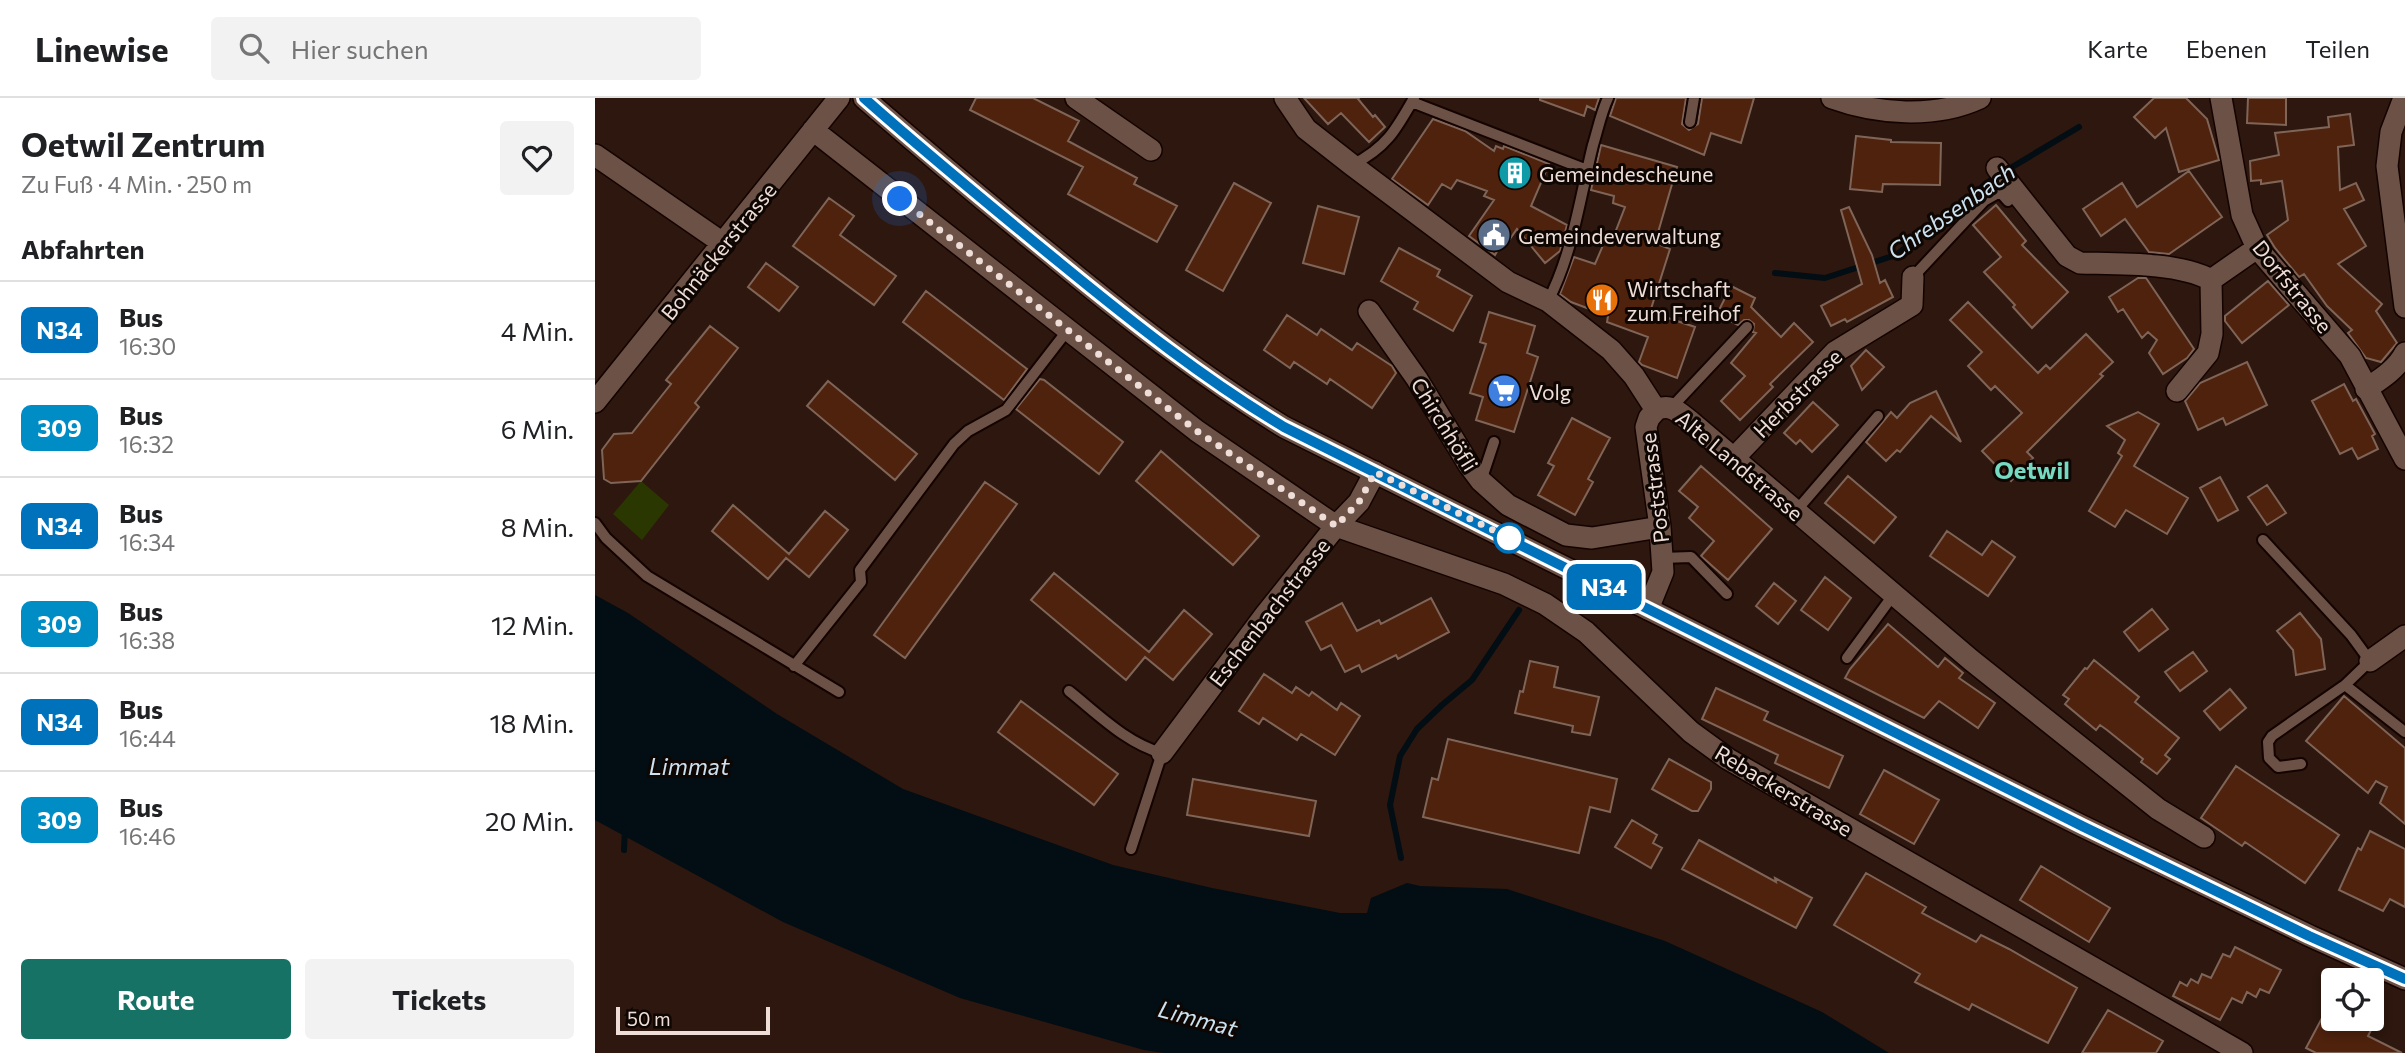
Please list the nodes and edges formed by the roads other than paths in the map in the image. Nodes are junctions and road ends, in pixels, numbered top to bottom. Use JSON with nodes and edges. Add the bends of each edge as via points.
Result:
{"nodes":[{"id":1,"x":839,"y":98,"type":"edge"},
{"id":2,"x":865,"y":98,"type":"edge"},
{"id":3,"x":1076,"y":98,"type":"edge"},
{"id":4,"x":1285,"y":98,"type":"edge"},
{"id":5,"x":1608,"y":98,"type":"edge"},
{"id":6,"x":1695,"y":98,"type":"edge"},
{"id":7,"x":1832,"y":98,"type":"edge"},
{"id":8,"x":1980,"y":98,"type":"edge"},
{"id":9,"x":2221,"y":98,"type":"edge"},
{"id":10,"x":2404,"y":98,"type":"edge"},
{"id":11,"x":1413,"y":100,"type":"edge"},
{"id":12,"x":1690,"y":122,"type":"dead end"},
{"id":13,"x":813,"y":130,"type":"junction"},
{"id":14,"x":1151,"y":150,"type":"dead end"},
{"id":15,"x":595,"y":155,"type":"edge"},
{"id":16,"x":1352,"y":165,"type":"junction"},
{"id":17,"x":1587,"y":170,"type":"junction"},
{"id":18,"x":2000,"y":172,"type":"dead end"},
{"id":19,"x":2008,"y":201,"type":"dead end"},
{"id":20,"x":723,"y":244,"type":"junction"},
{"id":21,"x":2257,"y":248,"type":"junction"},
{"id":22,"x":1913,"y":277,"type":"joint"},
{"id":23,"x":2211,"y":280,"type":"junction"},
{"id":24,"x":1548,"y":302,"type":"junction"},
{"id":25,"x":2405,"y":307,"type":"edge"},
{"id":26,"x":1369,"y":311,"type":"dead end"},
{"id":27,"x":1747,"y":327,"type":"dead end"},
{"id":28,"x":1067,"y":331,"type":"junction"},
{"id":29,"x":2405,"y":353,"type":"edge"},
{"id":30,"x":2366,"y":388,"type":"junction"},
{"id":31,"x":2177,"y":391,"type":"dead end"},
{"id":32,"x":595,"y":402,"type":"edge"},
{"id":33,"x":1664,"y":408,"type":"junction"},
{"id":34,"x":1878,"y":416,"type":"dead end"},
{"id":35,"x":1494,"y":442,"type":"dead end"},
{"id":36,"x":1734,"y":458,"type":"junction"},
{"id":37,"x":2405,"y":459,"type":"edge"},
{"id":38,"x":1375,"y":472,"type":"junction"},
{"id":39,"x":1482,"y":481,"type":"junction"},
{"id":40,"x":1795,"y":511,"type":"junction"},
{"id":41,"x":595,"y":523,"type":"edge"},
{"id":42,"x":1336,"y":526,"type":"junction"},
{"id":43,"x":1660,"y":527,"type":"junction"},
{"id":44,"x":2263,"y":540,"type":"dead end"},
{"id":45,"x":1662,"y":558,"type":"junction"},
{"id":46,"x":1727,"y":594,"type":"dead end"},
{"id":47,"x":1894,"y":594,"type":"junction"},
{"id":48,"x":1648,"y":609,"type":"junction"},
{"id":49,"x":2405,"y":636,"type":"edge"},
{"id":50,"x":1847,"y":658,"type":"dead end"},
{"id":51,"x":2370,"y":661,"type":"junction"},
{"id":52,"x":794,"y":666,"type":"junction"},
{"id":53,"x":2345,"y":685,"type":"junction"},
{"id":54,"x":1069,"y":691,"type":"dead end"},
{"id":55,"x":839,"y":692,"type":"dead end"},
{"id":56,"x":2405,"y":732,"type":"edge"},
{"id":57,"x":1163,"y":753,"type":"junction"},
{"id":58,"x":2301,"y":764,"type":"dead end"},
{"id":59,"x":2204,"y":837,"type":"dead end"},
{"id":60,"x":1131,"y":849,"type":"dead end"},
{"id":61,"x":2405,"y":979,"type":"edge"},
{"id":62,"x":2242,"y":1053,"type":"edge"}],
"edges":[{"from":1,"to":13,"type":"street","name":"Bohnäckerstrasse"},
{"from":2,"to":38,"type":"street","via":[[1193,369],[1284,427]]},
{"from":3,"to":14,"type":"street"},
{"from":4,"to":16,"type":"street","name":"Alte Landstrasse","via":[[1306,129]]},
{"from":5,"to":17,"type":"lane"},
{"from":6,"to":12,"type":"lane"},
{"from":7,"to":8,"type":"street","via":[[1868,109],[1903,111],[1939,109]]},
{"from":9,"to":21,"type":"street","name":"Dorfstrasse","via":[[2242,215]]},
{"from":10,"to":25,"type":"street","via":[[2391,132],[2388,166]]},
{"from":11,"to":16,"type":"lane","via":[[1380,148]]},
{"from":11,"to":17,"type":"lane"},
{"from":13,"to":20,"type":"street","name":"Bohnäckerstrasse"},
{"from":13,"to":28,"type":"street","name":"Rebackerstrasse"},
{"from":15,"to":20,"type":"street"},
{"from":16,"to":24,"type":"street","name":"Alte Landstrasse","via":[[1508,282]]},
{"from":17,"to":24,"type":"lane","via":[[1566,259]]},
{"from":18,"to":23,"type":"street","via":[[2074,261],[2143,265]]},
{"from":19,"to":22,"type":"lane","via":[[2000,192],[1984,201]]},
{"from":20,"to":32,"type":"street","name":"Bohnäckerstrasse"},
{"from":21,"to":23,"type":"street"},
{"from":21,"to":30,"type":"street","name":"Dorfstrasse","via":[[2350,356]]},
{"from":22,"to":36,"type":"street","name":"Herbstrasse","via":[[1912,305],[1835,352]]},
{"from":23,"to":31,"type":"street","via":[[2208,353]]},
{"from":24,"to":33,"type":"street","name":"Alte Landstrasse","via":[[1611,350]]},
{"from":26,"to":39,"type":"street","name":"Chirchhöfli"},
{"from":27,"to":33,"type":"lane"},
{"from":28,"to":42,"type":"street","name":"Rebackerstrasse","via":[[1197,431]]},
{"from":28,"to":52,"type":"lane","via":[[1006,410],[954,444],[860,570],[861,582]]},
{"from":29,"to":30,"type":"street","via":[[2384,377]]},
{"from":30,"to":37,"type":"street","name":"Dorfstrasse"},
{"from":33,"to":36,"type":"street","name":"Alte Landstrasse"},
{"from":33,"to":43,"type":"street","name":"Poststrasse","via":[[1649,418],[1646,427]]},
{"from":34,"to":40,"type":"lane"},
{"from":35,"to":39,"type":"lane"},
{"from":36,"to":40,"type":"street","name":"Alte Landstrasse"},
{"from":38,"to":42,"type":"street","name":"Eschenbachstrasse","via":[[1359,502]]},
{"from":38,"to":48,"type":"street"},
{"from":39,"to":43,"type":"street","name":"Chirchhöfli","via":[[1508,505],[1566,535],[1592,538]]},
{"from":40,"to":47,"type":"street","name":"Alte Landstrasse"},
{"from":41,"to":52,"type":"lane","via":[[647,576]]},
{"from":42,"to":57,"type":"street","name":"Eschenbachstrasse"},
{"from":42,"to":62,"type":"street","name":"Rebackerstrasse","via":[[1504,584],[1545,604],[1586,632],[1691,732],[1728,759]]},
{"from":43,"to":45,"type":"street","name":"Poststrasse"},
{"from":44,"to":51,"type":"lane"},
{"from":45,"to":46,"type":"lane","via":[[1691,557]]},
{"from":45,"to":48,"type":"street","name":"Poststrasse","via":[[1663,572]]},
{"from":47,"to":50,"type":"lane"},
{"from":47,"to":59,"type":"street","name":"Alte Landstrasse","via":[[2158,810]]},
{"from":48,"to":61,"type":"street","via":[[2082,826]]},
{"from":49,"to":51,"type":"street"},
{"from":51,"to":53,"type":"lane"},
{"from":52,"to":55,"type":"lane"},
{"from":53,"to":56,"type":"lane"},
{"from":53,"to":58,"type":"lane","via":[[2268,742],[2269,758],[2278,767]]},
{"from":54,"to":57,"type":"lane","via":[[1127,737]]},
{"from":57,"to":60,"type":"lane"}]}
